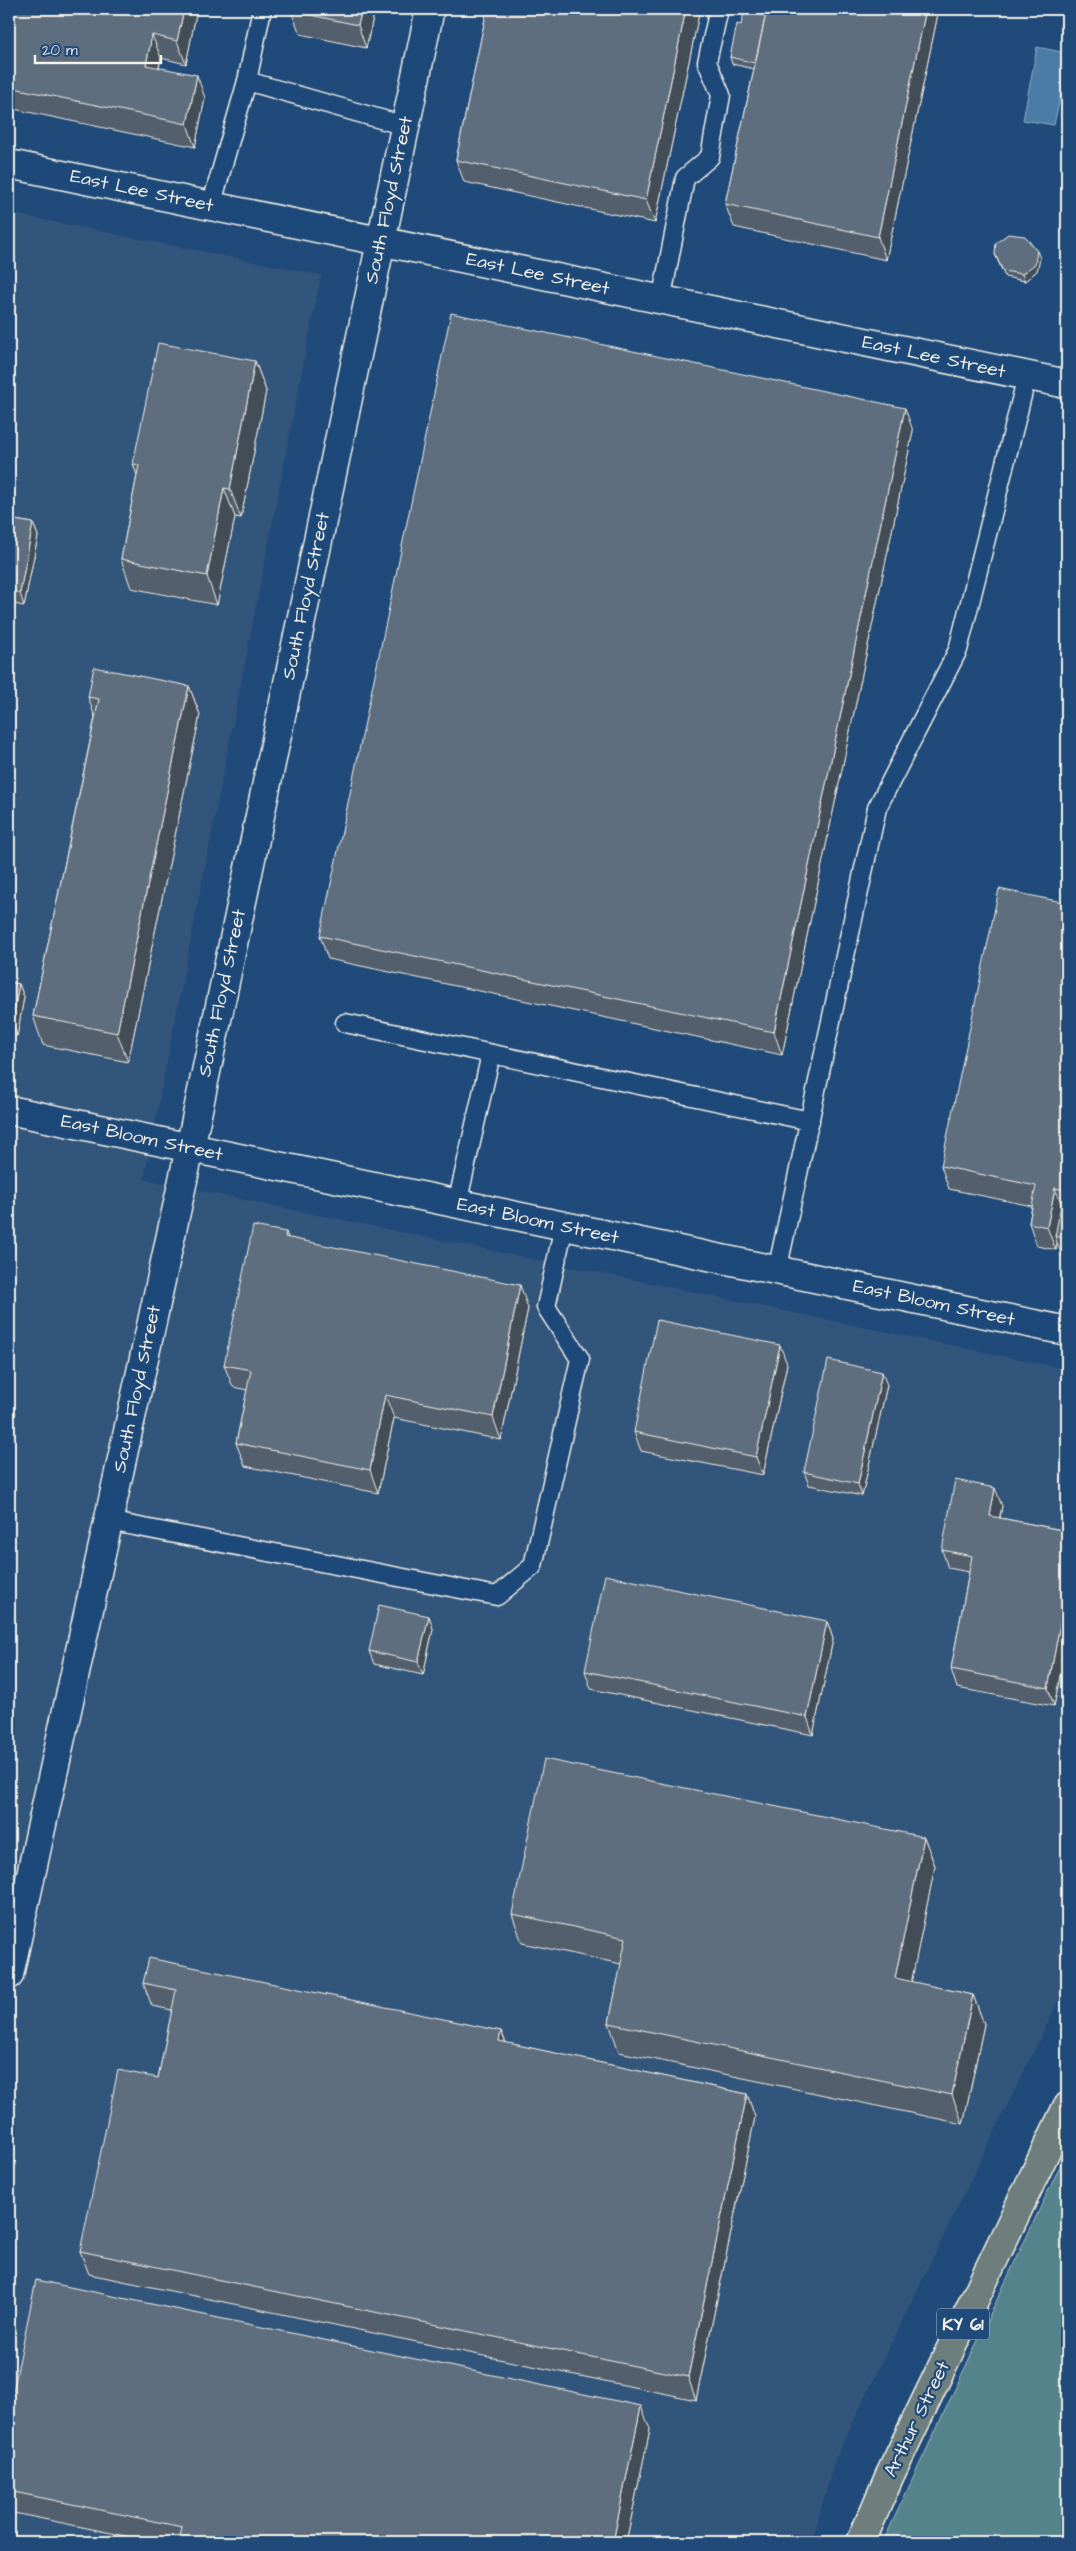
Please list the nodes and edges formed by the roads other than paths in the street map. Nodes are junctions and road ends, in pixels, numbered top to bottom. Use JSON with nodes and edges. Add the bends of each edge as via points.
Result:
{"nodes":[{"id":1,"x":262,"y":9,"type":"edge"},
{"id":2,"x":430,"y":9,"type":"edge"},
{"id":3,"x":719,"y":9,"type":"edge"},
{"id":4,"x":247,"y":81,"type":"junction"},
{"id":5,"x":405,"y":126,"type":"junction"},
{"id":6,"x":9,"y":164,"type":"edge"},
{"id":7,"x":211,"y":206,"type":"junction"},
{"id":8,"x":381,"y":241,"type":"junction"},
{"id":9,"x":661,"y":300,"type":"junction"},
{"id":10,"x":1027,"y":376,"type":"junction"},
{"id":11,"x":1067,"y":384,"type":"edge"},
{"id":12,"x":345,"y":1023,"type":"dead end"},
{"id":13,"x":491,"y":1054,"type":"junction"},
{"id":14,"x":9,"y":1110,"type":"edge"},
{"id":15,"x":810,"y":1121,"type":"junction"},
{"id":16,"x":190,"y":1148,"type":"junction"},
{"id":17,"x":457,"y":1204,"type":"junction"},
{"id":18,"x":564,"y":1226,"type":"junction"},
{"id":19,"x":778,"y":1271,"type":"junction"},
{"id":20,"x":1067,"y":1331,"type":"edge"},
{"id":21,"x":108,"y":1520,"type":"junction"},
{"id":22,"x":9,"y":1970,"type":"edge"},
{"id":23,"x":1067,"y":2107,"type":"edge"},
{"id":24,"x":860,"y":2542,"type":"edge"}],
"edges":[{"from":1,"to":4,"type":"lane"},
{"from":2,"to":5,"type":"street","name":"South Floyd Street"},
{"from":3,"to":9,"type":"lane","via":[[707,62],[721,95],[710,157],[685,178]]},
{"from":4,"to":5,"type":"lane"},
{"from":4,"to":7,"type":"lane"},
{"from":5,"to":8,"type":"street","name":"South Floyd Street"},
{"from":6,"to":7,"type":"street","name":"East Lee Street"},
{"from":7,"to":8,"type":"street","name":"East Lee Street"},
{"from":8,"to":9,"type":"street","name":"East Lee Street"},
{"from":8,"to":16,"type":"street","name":"South Floyd Street"},
{"from":9,"to":10,"type":"street","name":"East Lee Street"},
{"from":10,"to":11,"type":"street","name":"East Lee Street"},
{"from":10,"to":15,"type":"lane","via":[[958,650],[877,808]]},
{"from":12,"to":13,"type":"lane"},
{"from":13,"to":15,"type":"lane"},
{"from":13,"to":17,"type":"lane"},
{"from":14,"to":16,"type":"street","name":"East Bloom Street"},
{"from":15,"to":19,"type":"lane"},
{"from":16,"to":17,"type":"street","name":"East Bloom Street"},
{"from":16,"to":21,"type":"street","name":"South Floyd Street"},
{"from":17,"to":18,"type":"street","name":"East Bloom Street"},
{"from":18,"to":19,"type":"street","name":"East Bloom Street"},
{"from":18,"to":21,"type":"lane","via":[[546,1307],[580,1359],[533,1566],[497,1596]]},
{"from":19,"to":20,"type":"street","name":"East Bloom Street"},
{"from":21,"to":22,"type":"street","name":"South Floyd Street"},
{"from":23,"to":24,"type":"main road","name":"Arthur Street","number":"KY 61"}]}
